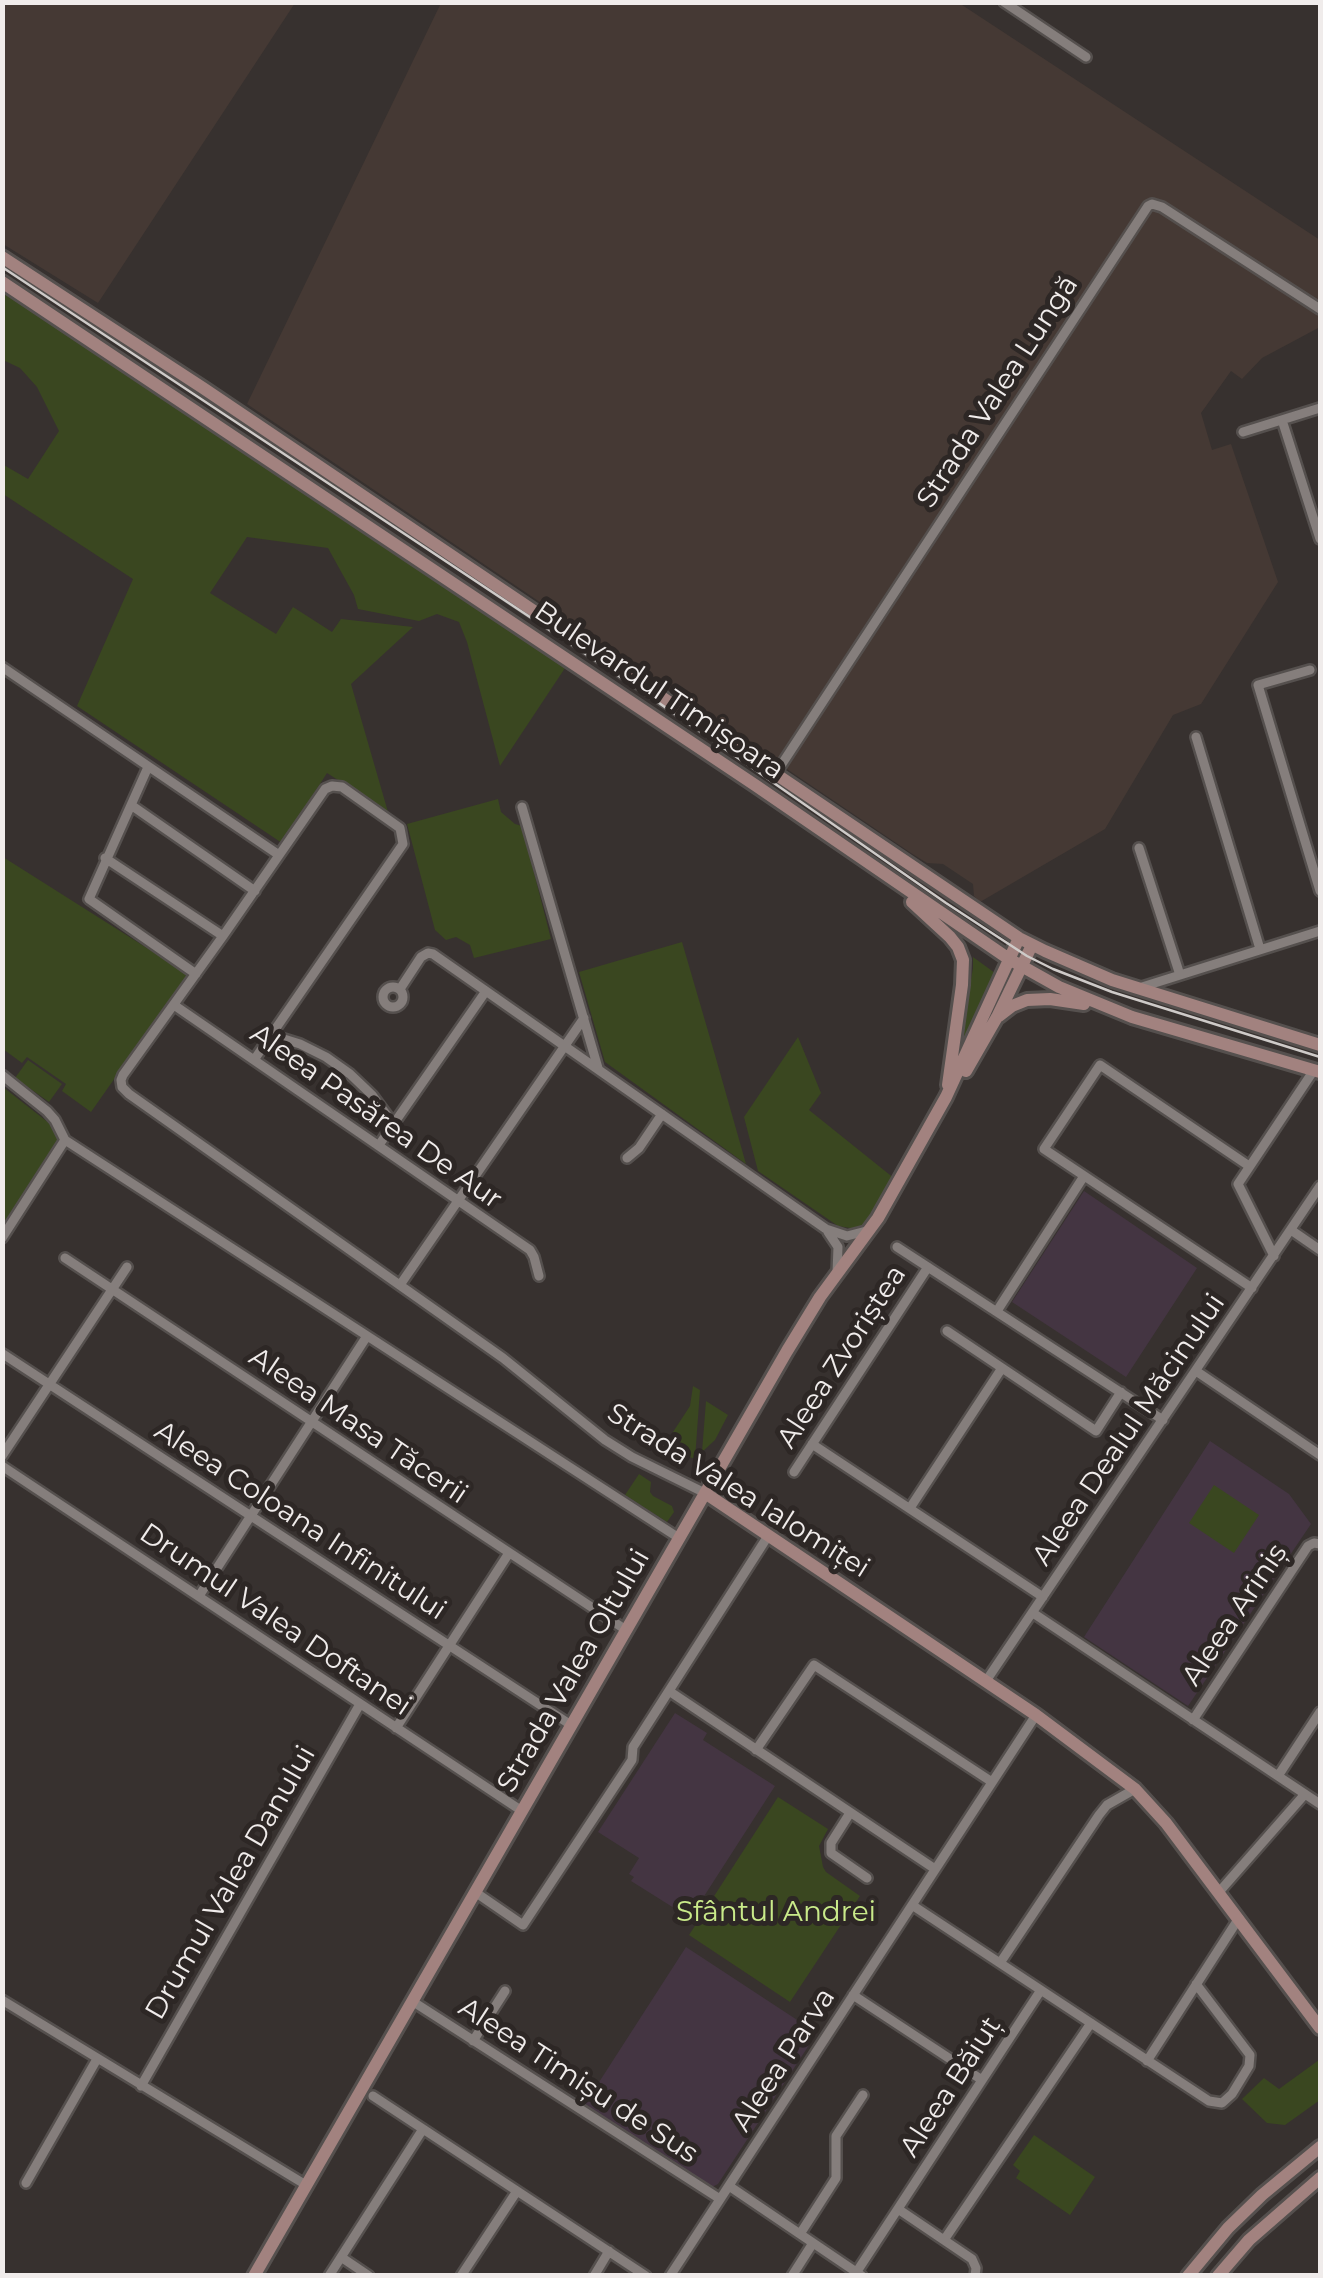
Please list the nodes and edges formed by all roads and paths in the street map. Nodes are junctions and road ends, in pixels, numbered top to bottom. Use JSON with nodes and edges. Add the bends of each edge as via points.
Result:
{"nodes":[{"id":1,"x":1004,"y":2,"type":"edge"},
{"id":2,"x":1086,"y":56,"type":"dead end"},
{"id":3,"x":2,"y":257,"type":"edge"},
{"id":4,"x":2,"y":282,"type":"edge"},
{"id":5,"x":1320,"y":309,"type":"edge"},
{"id":6,"x":1320,"y":408,"type":"edge"},
{"id":7,"x":1282,"y":420,"type":"junction"},
{"id":8,"x":1243,"y":432,"type":"dead end"},
{"id":9,"x":392,"y":516,"type":"junction"},
{"id":10,"x":380,"y":534,"type":"junction"},
{"id":11,"x":1320,"y":540,"type":"edge"},
{"id":12,"x":2,"y":668,"type":"edge"},
{"id":13,"x":1310,"y":670,"type":"dead end"},
{"id":14,"x":1196,"y":737,"type":"dead end"},
{"id":15,"x":148,"y":767,"type":"junction"},
{"id":16,"x":776,"y":773,"type":"junction"},
{"id":17,"x":130,"y":804,"type":"junction"},
{"id":18,"x":522,"y":807,"type":"dead end"},
{"id":19,"x":1140,"y":848,"type":"dead end"},
{"id":20,"x":279,"y":855,"type":"junction"},
{"id":21,"x":105,"y":858,"type":"junction"},
{"id":22,"x":877,"y":870,"type":"junction"},
{"id":23,"x":255,"y":891,"type":"junction"},
{"id":24,"x":1320,"y":892,"type":"edge"},
{"id":25,"x":952,"y":894,"type":"junction"},
{"id":26,"x":940,"y":913,"type":"junction"},
{"id":27,"x":1320,"y":931,"type":"edge"},
{"id":28,"x":223,"y":936,"type":"junction"},
{"id":29,"x":1025,"y":941,"type":"junction"},
{"id":30,"x":1260,"y":949,"type":"junction"},
{"id":31,"x":1015,"y":963,"type":"junction"},
{"id":32,"x":196,"y":974,"type":"junction"},
{"id":33,"x":1180,"y":974,"type":"junction"},
{"id":34,"x":400,"y":989,"type":"dead end"},
{"id":35,"x":1138,"y":989,"type":"junction"},
{"id":36,"x":486,"y":991,"type":"junction"},
{"id":37,"x":174,"y":1005,"type":"junction"},
{"id":38,"x":1106,"y":1007,"type":"junction"},
{"id":39,"x":584,"y":1018,"type":"junction"},
{"id":40,"x":997,"y":1018,"type":"junction"},
{"id":41,"x":270,"y":1035,"type":"junction"},
{"id":42,"x":1320,"y":1045,"type":"edge"},
{"id":43,"x":565,"y":1046,"type":"junction"},
{"id":44,"x":254,"y":1060,"type":"junction"},
{"id":45,"x":599,"y":1070,"type":"junction"},
{"id":46,"x":1318,"y":1071,"type":"edge"},
{"id":47,"x":2,"y":1076,"type":"edge"},
{"id":48,"x":946,"y":1098,"type":"junction"},
{"id":49,"x":662,"y":1114,"type":"junction"},
{"id":50,"x":394,"y":1125,"type":"junction"},
{"id":51,"x":65,"y":1140,"type":"junction"},
{"id":52,"x":380,"y":1145,"type":"junction"},
{"id":53,"x":627,"y":1158,"type":"dead end"},
{"id":54,"x":1249,"y":1166,"type":"junction"},
{"id":55,"x":1084,"y":1176,"type":"junction"},
{"id":56,"x":1320,"y":1186,"type":"edge"},
{"id":57,"x":458,"y":1200,"type":"junction"},
{"id":58,"x":826,"y":1230,"type":"junction"},
{"id":59,"x":871,"y":1230,"type":"junction"},
{"id":60,"x":1291,"y":1230,"type":"junction"},
{"id":61,"x":2,"y":1238,"type":"edge"},
{"id":62,"x":897,"y":1247,"type":"dead end"},
{"id":63,"x":1320,"y":1250,"type":"edge"},
{"id":64,"x":1274,"y":1256,"type":"junction"},
{"id":65,"x":66,"y":1258,"type":"dead end"},
{"id":66,"x":128,"y":1267,"type":"dead end"},
{"id":67,"x":928,"y":1267,"type":"junction"},
{"id":68,"x":836,"y":1274,"type":"junction"},
{"id":69,"x":539,"y":1276,"type":"dead end"},
{"id":70,"x":400,"y":1285,"type":"junction"},
{"id":71,"x":1252,"y":1288,"type":"junction"},
{"id":72,"x":113,"y":1290,"type":"junction"},
{"id":73,"x":996,"y":1312,"type":"junction"},
{"id":74,"x":947,"y":1331,"type":"dead end"},
{"id":75,"x":367,"y":1336,"type":"junction"},
{"id":76,"x":3,"y":1354,"type":"edge"},
{"id":77,"x":1002,"y":1368,"type":"junction"},
{"id":78,"x":1196,"y":1371,"type":"junction"},
{"id":79,"x":49,"y":1384,"type":"junction"},
{"id":80,"x":1121,"y":1392,"type":"junction"},
{"id":81,"x":1164,"y":1420,"type":"junction"},
{"id":82,"x":312,"y":1422,"type":"junction"},
{"id":83,"x":812,"y":1444,"type":"junction"},
{"id":84,"x":1320,"y":1455,"type":"edge"},
{"id":85,"x":2,"y":1456,"type":"edge"},
{"id":86,"x":2,"y":1466,"type":"edge"},
{"id":87,"x":794,"y":1472,"type":"dead end"},
{"id":88,"x":705,"y":1493,"type":"junction"},
{"id":89,"x":910,"y":1508,"type":"junction"},
{"id":90,"x":251,"y":1516,"type":"junction"},
{"id":91,"x":768,"y":1536,"type":"junction"},
{"id":92,"x":679,"y":1538,"type":"junction"},
{"id":93,"x":1320,"y":1544,"type":"edge"},
{"id":94,"x":510,"y":1553,"type":"junction"},
{"id":95,"x":200,"y":1596,"type":"junction"},
{"id":96,"x":1043,"y":1598,"type":"junction"},
{"id":97,"x":1033,"y":1613,"type":"junction"},
{"id":98,"x":626,"y":1630,"type":"junction"},
{"id":99,"x":450,"y":1646,"type":"junction"},
{"id":100,"x":986,"y":1681,"type":"junction"},
{"id":101,"x":669,"y":1691,"type":"junction"},
{"id":102,"x":360,"y":1704,"type":"junction"},
{"id":103,"x":1320,"y":1712,"type":"edge"},
{"id":104,"x":1036,"y":1714,"type":"junction"},
{"id":105,"x":1192,"y":1720,"type":"junction"},
{"id":106,"x":571,"y":1725,"type":"junction"},
{"id":107,"x":396,"y":1728,"type":"junction"},
{"id":108,"x":756,"y":1750,"type":"junction"},
{"id":109,"x":1278,"y":1776,"type":"junction"},
{"id":110,"x":992,"y":1782,"type":"junction"},
{"id":111,"x":1134,"y":1789,"type":"junction"},
{"id":112,"x":1305,"y":1794,"type":"junction"},
{"id":113,"x":1320,"y":1804,"type":"edge"},
{"id":114,"x":522,"y":1811,"type":"junction"},
{"id":115,"x":850,"y":1813,"type":"junction"},
{"id":116,"x":935,"y":1870,"type":"junction"},
{"id":117,"x":867,"y":1878,"type":"dead end"},
{"id":118,"x":475,"y":1892,"type":"junction"},
{"id":119,"x":1219,"y":1892,"type":"junction"},
{"id":120,"x":912,"y":1904,"type":"junction"},
{"id":121,"x":1238,"y":1918,"type":"junction"},
{"id":122,"x":1000,"y":1962,"type":"junction"},
{"id":123,"x":1196,"y":1984,"type":"junction"},
{"id":124,"x":1041,"y":1990,"type":"junction"},
{"id":125,"x":505,"y":1991,"type":"dead end"},
{"id":126,"x":853,"y":1995,"type":"junction"},
{"id":127,"x":2,"y":2000,"type":"edge"},
{"id":128,"x":412,"y":2001,"type":"junction"},
{"id":129,"x":1318,"y":2021,"type":"edge"},
{"id":130,"x":1090,"y":2023,"type":"junction"},
{"id":131,"x":473,"y":2041,"type":"junction"},
{"id":132,"x":97,"y":2059,"type":"junction"},
{"id":133,"x":1147,"y":2061,"type":"junction"},
{"id":134,"x":982,"y":2080,"type":"junction"},
{"id":135,"x":141,"y":2086,"type":"junction"},
{"id":136,"x":863,"y":2094,"type":"dead end"},
{"id":137,"x":373,"y":2096,"type":"dead end"},
{"id":138,"x":423,"y":2129,"type":"junction"},
{"id":139,"x":1320,"y":2146,"type":"edge"},
{"id":140,"x":1320,"y":2178,"type":"edge"},
{"id":141,"x":26,"y":2183,"type":"dead end"},
{"id":142,"x":306,"y":2185,"type":"junction"},
{"id":143,"x":728,"y":2186,"type":"junction"},
{"id":144,"x":517,"y":2191,"type":"junction"},
{"id":145,"x":720,"y":2199,"type":"junction"},
{"id":146,"x":898,"y":2209,"type":"junction"},
{"id":147,"x":800,"y":2234,"type":"junction"},
{"id":148,"x":944,"y":2240,"type":"junction"},
{"id":149,"x":813,"y":2243,"type":"junction"},
{"id":150,"x":609,"y":2251,"type":"junction"},
{"id":151,"x":341,"y":2258,"type":"junction"},
{"id":152,"x":858,"y":2274,"type":"edge"},
{"id":153,"x":254,"y":2276,"type":"edge"},
{"id":154,"x":330,"y":2276,"type":"edge"},
{"id":155,"x":369,"y":2276,"type":"edge"},
{"id":156,"x":461,"y":2276,"type":"edge"},
{"id":157,"x":594,"y":2276,"type":"edge"},
{"id":158,"x":646,"y":2276,"type":"edge"},
{"id":159,"x":670,"y":2276,"type":"edge"},
{"id":160,"x":792,"y":2276,"type":"edge"},
{"id":161,"x":975,"y":2276,"type":"edge"},
{"id":162,"x":1188,"y":2276,"type":"edge"},
{"id":163,"x":1218,"y":2276,"type":"edge"}],
"edges":[{"from":1,"to":2,"type":"street"},
{"from":3,"to":9,"type":"main road","name":"Bulevardul Timișoara"},
{"from":4,"to":10,"type":"main road","name":"Bulevardul Timișoara"},
{"from":5,"to":16,"type":"street","name":"Strada Valea Lungă","via":[[1162,206],[1148,206]]},
{"from":6,"to":7,"type":"street"},
{"from":7,"to":8,"type":"street"},
{"from":7,"to":11,"type":"street"},
{"from":9,"to":10,"type":"main road"},
{"from":9,"to":16,"type":"main road","name":"Bulevardul Timișoara"},
{"from":10,"to":22,"type":"main road","name":"Bulevardul Timișoara"},
{"from":12,"to":15,"type":"street"},
{"from":13,"to":24,"type":"street","via":[[1258,685]]},
{"from":14,"to":30,"type":"street"},
{"from":15,"to":17,"type":"street"},
{"from":15,"to":20,"type":"street"},
{"from":16,"to":25,"type":"main road","name":"Bulevardul Timișoara"},
{"from":17,"to":21,"type":"street"},
{"from":17,"to":23,"type":"street"},
{"from":18,"to":39,"type":"street"},
{"from":19,"to":33,"type":"street"},
{"from":20,"to":23,"type":"street"},
{"from":20,"to":41,"type":"street","via":[[332,786],[400,828],[403,844]]},
{"from":21,"to":28,"type":"street"},
{"from":21,"to":32,"type":"street","via":[[91,902]]},
{"from":22,"to":26,"type":"main road","name":"Bulevardul Timișoara"},
{"from":22,"to":48,"type":"main road","via":[[950,937],[964,960]]},
{"from":23,"to":28,"type":"street"},
{"from":25,"to":26,"type":"main road"},
{"from":25,"to":29,"type":"main road","name":"Bulevardul Timișoara"},
{"from":26,"to":31,"type":"main road","name":"Bulevardul Timișoara"},
{"from":27,"to":30,"type":"street"},
{"from":28,"to":32,"type":"street"},
{"from":29,"to":31,"type":"main road","name":"Strada Valea Oltului"},
{"from":29,"to":35,"type":"main road","name":"Bulevardul Timișoara"},
{"from":30,"to":33,"type":"street"},
{"from":31,"to":38,"type":"main road","name":"Bulevardul Timișoara"},
{"from":31,"to":40,"type":"main road","name":"Strada Valea Oltului"},
{"from":31,"to":48,"type":"main road","name":"Strada Valea Oltului"},
{"from":32,"to":37,"type":"street"},
{"from":33,"to":35,"type":"street"},
{"from":34,"to":36,"type":"street","via":[[428,953]]},
{"from":35,"to":42,"type":"main road","name":"Bulevardul Timișoara"},
{"from":36,"to":43,"type":"street"},
{"from":36,"to":50,"type":"street"},
{"from":37,"to":44,"type":"street","name":"Aleea Pasărea De Aur"},
{"from":37,"to":70,"type":"street","name":"Strada Valea Ialomiței","via":[[123,1075],[122,1087]]},
{"from":38,"to":40,"type":"main road","via":[[1026,1000]]},
{"from":38,"to":46,"type":"main road","name":"Bulevardul Timișoara"},
{"from":39,"to":43,"type":"street"},
{"from":39,"to":45,"type":"street"},
{"from":40,"to":48,"type":"main road","name":"Strada Valea Oltului"},
{"from":41,"to":44,"type":"street"},
{"from":41,"to":50,"type":"street","name":"Aleea Pasărea De Aur","via":[[313,1050],[350,1074]]},
{"from":43,"to":45,"type":"street"},
{"from":43,"to":57,"type":"street"},
{"from":44,"to":52,"type":"street","name":"Aleea Pasărea De Aur"},
{"from":45,"to":49,"type":"street"},
{"from":46,"to":54,"type":"street"},
{"from":47,"to":51,"type":"street","via":[[47,1111]]},
{"from":48,"to":59,"type":"main road","name":"Strada Valea Oltului"},
{"from":49,"to":53,"type":"street"},
{"from":49,"to":58,"type":"street"},
{"from":50,"to":52,"type":"street"},
{"from":51,"to":61,"type":"street"},
{"from":51,"to":75,"type":"street"},
{"from":52,"to":57,"type":"street","name":"Aleea Pasărea De Aur"},
{"from":54,"to":55,"type":"street","name":"Aleea Dealul Măcinului","via":[[1100,1066],[1044,1149]]},
{"from":54,"to":64,"type":"street","via":[[1239,1188]]},
{"from":55,"to":71,"type":"street","name":"Aleea Dealul Măcinului"},
{"from":55,"to":73,"type":"street"},
{"from":56,"to":60,"type":"street","name":"Aleea Dealul Măcinului"},
{"from":57,"to":69,"type":"street","name":"Aleea Pasărea De Aur","via":[[530,1250]]},
{"from":57,"to":70,"type":"street"},
{"from":58,"to":59,"type":"street","via":[[847,1236]]},
{"from":58,"to":68,"type":"street","via":[[838,1247]]},
{"from":59,"to":68,"type":"main road","name":"Strada Valea Oltului"},
{"from":60,"to":63,"type":"street"},
{"from":60,"to":64,"type":"street","name":"Aleea Dealul Măcinului"},
{"from":62,"to":67,"type":"street","name":"Aleea Zvoriștea"},
{"from":64,"to":71,"type":"street","name":"Aleea Dealul Măcinului"},
{"from":65,"to":72,"type":"street","name":"Aleea Masa Tăcerii"},
{"from":66,"to":72,"type":"street"},
{"from":67,"to":73,"type":"street","name":"Aleea Zvoriștea"},
{"from":67,"to":83,"type":"street","name":"Aleea Zvoriștea"},
{"from":68,"to":88,"type":"main road","name":"Strada Valea Oltului"},
{"from":70,"to":88,"type":"street","name":"Strada Valea Ialomiței","via":[[605,1440]]},
{"from":71,"to":78,"type":"street","name":"Aleea Dealul Măcinului"},
{"from":72,"to":79,"type":"street"},
{"from":72,"to":82,"type":"street","name":"Aleea Masa Tăcerii"},
{"from":73,"to":80,"type":"street","name":"Aleea Zvoriștea"},
{"from":74,"to":77,"type":"street","name":"Aleea Dealul Măcinului"},
{"from":75,"to":82,"type":"street"},
{"from":75,"to":92,"type":"street"},
{"from":76,"to":79,"type":"street","name":"Aleea Coloana Infinitului"},
{"from":77,"to":80,"type":"street","name":"Aleea Dealul Măcinului","via":[[1096,1431]]},
{"from":77,"to":89,"type":"street"},
{"from":78,"to":81,"type":"street","name":"Aleea Dealul Măcinului"},
{"from":78,"to":84,"type":"street"},
{"from":79,"to":85,"type":"street"},
{"from":79,"to":90,"type":"street","name":"Aleea Coloana Infinitului"},
{"from":80,"to":81,"type":"street","name":"Aleea Zvoriștea"},
{"from":81,"to":96,"type":"street","name":"Aleea Dealul Măcinului"},
{"from":82,"to":90,"type":"street"},
{"from":82,"to":94,"type":"street","name":"Aleea Masa Tăcerii"},
{"from":83,"to":87,"type":"street","name":"Aleea Zvoriștea"},
{"from":83,"to":89,"type":"street","name":"Aleea Dealul Măcinului"},
{"from":86,"to":95,"type":"street","name":"Drumul Valea Doftanei"},
{"from":88,"to":91,"type":"main road","name":"Strada Valea Ialomiței"},
{"from":88,"to":92,"type":"main road","name":"Strada Valea Oltului"},
{"from":89,"to":96,"type":"street","name":"Aleea Dealul Măcinului"},
{"from":90,"to":95,"type":"street"},
{"from":90,"to":99,"type":"street","name":"Aleea Coloana Infinitului"},
{"from":91,"to":100,"type":"main road","name":"Strada Valea Ialomiței"},
{"from":91,"to":101,"type":"street"},
{"from":92,"to":98,"type":"main road","name":"Strada Valea Oltului"},
{"from":93,"to":105,"type":"street","name":"Aleea Ariniș","via":[[1308,1546]]},
{"from":94,"to":98,"type":"street","name":"Aleea Masa Tăcerii"},
{"from":94,"to":99,"type":"street"},
{"from":95,"to":102,"type":"street","name":"Drumul Valea Doftanei"},
{"from":96,"to":97,"type":"street","name":"Aleea Dealul Măcinului"},
{"from":97,"to":100,"type":"street","name":"Aleea Dealul Măcinului"},
{"from":97,"to":105,"type":"street","name":"Aleea Ariniș"},
{"from":98,"to":106,"type":"main road","name":"Strada Valea Oltului"},
{"from":99,"to":106,"type":"street","name":"Aleea Coloana Infinitului"},
{"from":99,"to":107,"type":"street"},
{"from":100,"to":104,"type":"main road","name":"Strada Valea Ialomiței"},
{"from":101,"to":108,"type":"street"},
{"from":101,"to":118,"type":"street","via":[[632,1747],[632,1760],[523,1924]]},
{"from":102,"to":107,"type":"street","name":"Drumul Valea Doftanei"},
{"from":102,"to":135,"type":"street","name":"Drumul Valea Danului"},
{"from":103,"to":109,"type":"street"},
{"from":104,"to":110,"type":"street","name":"Aleea Parva"},
{"from":104,"to":111,"type":"main road","name":"Strada Valea Ialomiței"},
{"from":105,"to":109,"type":"street","name":"Aleea Ariniș"},
{"from":106,"to":114,"type":"main road","name":"Strada Valea Oltului"},
{"from":107,"to":114,"type":"street","name":"Drumul Valea Doftanei"},
{"from":108,"to":110,"type":"street","via":[[814,1665]]},
{"from":108,"to":115,"type":"street"},
{"from":109,"to":112,"type":"street","name":"Aleea Ariniș"},
{"from":110,"to":116,"type":"street","name":"Aleea Parva"},
{"from":111,"to":119,"type":"main road","name":"Strada Valea Ialomiței"},
{"from":111,"to":122,"type":"street","via":[[1098,1815]]},
{"from":112,"to":113,"type":"street","name":"Aleea Ariniș"},
{"from":112,"to":119,"type":"street"},
{"from":114,"to":118,"type":"main road","name":"Strada Valea Oltului"},
{"from":115,"to":116,"type":"street"},
{"from":115,"to":117,"type":"street","via":[[831,1852]]},
{"from":116,"to":120,"type":"street","name":"Aleea Parva"},
{"from":118,"to":128,"type":"main road","name":"Strada Valea Oltului"},
{"from":119,"to":121,"type":"main road","name":"Strada Valea Ialomiței"},
{"from":120,"to":122,"type":"street"},
{"from":120,"to":126,"type":"street","name":"Aleea Parva"},
{"from":121,"to":123,"type":"street"},
{"from":121,"to":129,"type":"main road","name":"Strada Valea Ialomiței"},
{"from":122,"to":124,"type":"street"},
{"from":123,"to":133,"type":"street"},
{"from":123,"to":133,"type":"street","via":[[1250,2055],[1232,2094],[1213,2103]]},
{"from":124,"to":130,"type":"street"},
{"from":124,"to":134,"type":"street","name":"Aleea Băiuț"},
{"from":125,"to":131,"type":"street"},
{"from":126,"to":134,"type":"street"},
{"from":126,"to":143,"type":"street","name":"Aleea Parva"},
{"from":127,"to":132,"type":"street"},
{"from":128,"to":131,"type":"street","name":"Aleea Timișu de Sus"},
{"from":128,"to":142,"type":"main road","name":"Strada Valea Oltului"},
{"from":130,"to":133,"type":"street"},
{"from":130,"to":148,"type":"street"},
{"from":131,"to":145,"type":"street","name":"Aleea Timișu de Sus"},
{"from":132,"to":135,"type":"street"},
{"from":132,"to":141,"type":"street"},
{"from":134,"to":146,"type":"street","name":"Aleea Băiuț"},
{"from":135,"to":142,"type":"street"},
{"from":136,"to":147,"type":"street","via":[[836,2136],[836,2178]]},
{"from":137,"to":138,"type":"street"},
{"from":138,"to":144,"type":"street"},
{"from":138,"to":151,"type":"street"},
{"from":139,"to":162,"type":"main road","via":[[1262,2194]]},
{"from":140,"to":163,"type":"main road"},
{"from":142,"to":153,"type":"main road","name":"Strada Valea Oltului"},
{"from":143,"to":145,"type":"street","name":"Aleea Parva"},
{"from":143,"to":147,"type":"street"},
{"from":144,"to":150,"type":"street"},
{"from":144,"to":156,"type":"street"},
{"from":145,"to":159,"type":"street","name":"Aleea Parva"},
{"from":146,"to":148,"type":"street"},
{"from":146,"to":152,"type":"street","name":"Aleea Băiuț"},
{"from":147,"to":149,"type":"street"},
{"from":148,"to":161,"type":"street","via":[[972,2259]]},
{"from":149,"to":152,"type":"street"},
{"from":149,"to":160,"type":"street"},
{"from":150,"to":157,"type":"street"},
{"from":150,"to":158,"type":"street"},
{"from":151,"to":154,"type":"street"},
{"from":151,"to":155,"type":"street"}]}
